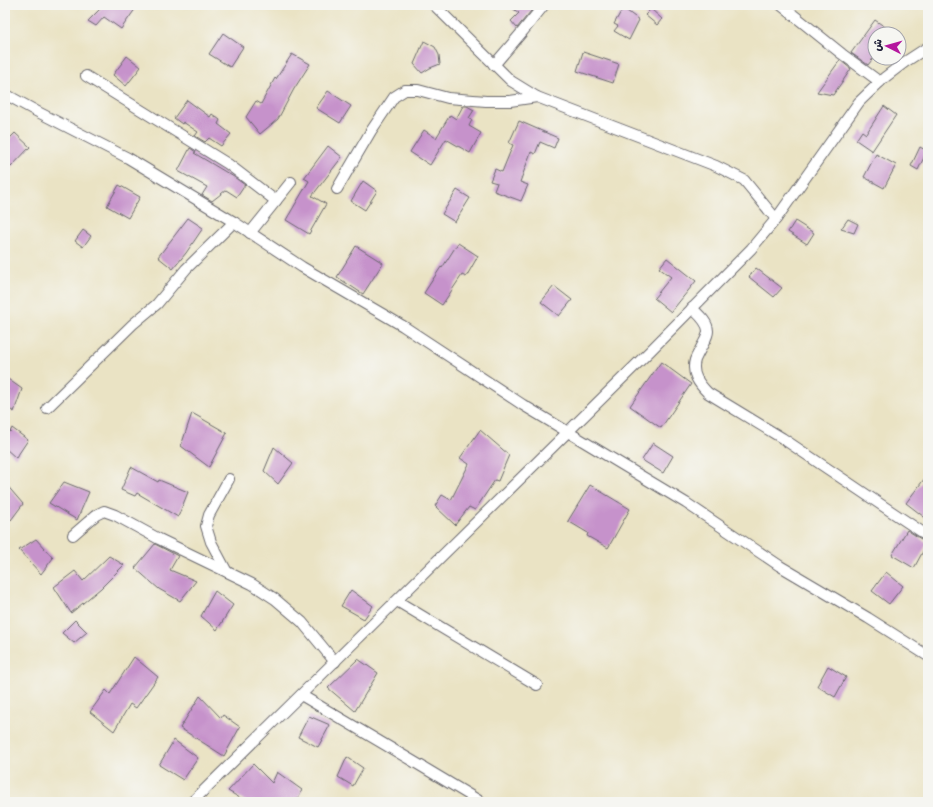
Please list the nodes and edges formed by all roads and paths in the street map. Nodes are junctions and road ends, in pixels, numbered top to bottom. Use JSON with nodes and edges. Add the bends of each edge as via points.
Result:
{"nodes":[{"id":1,"x":434,"y":5,"type":"edge"},
{"id":2,"x":544,"y":5,"type":"edge"},
{"id":3,"x":781,"y":5,"type":"edge"},
{"id":4,"x":928,"y":47,"type":"edge"},
{"id":5,"x":494,"y":65,"type":"junction"},
{"id":6,"x":86,"y":76,"type":"dead end"},
{"id":7,"x":880,"y":82,"type":"junction"},
{"id":8,"x":5,"y":94,"type":"edge"},
{"id":9,"x":536,"y":97,"type":"junction"},
{"id":10,"x":291,"y":182,"type":"dead end"},
{"id":11,"x":337,"y":189,"type":"dead end"},
{"id":12,"x":276,"y":201,"type":"junction"},
{"id":13,"x":776,"y":219,"type":"junction"},
{"id":14,"x":234,"y":222,"type":"junction"},
{"id":15,"x":250,"y":233,"type":"junction"},
{"id":16,"x":692,"y":308,"type":"junction"},
{"id":17,"x":47,"y":408,"type":"dead end"},
{"id":18,"x":568,"y":432,"type":"junction"},
{"id":19,"x":229,"y":479,"type":"dead end"},
{"id":20,"x":73,"y":535,"type":"dead end"},
{"id":21,"x":928,"y":536,"type":"edge"},
{"id":22,"x":227,"y":572,"type":"junction"},
{"id":23,"x":397,"y":601,"type":"junction"},
{"id":24,"x":928,"y":656,"type":"edge"},
{"id":25,"x":335,"y":662,"type":"junction"},
{"id":26,"x":537,"y":685,"type":"dead end"},
{"id":27,"x":301,"y":695,"type":"junction"},
{"id":28,"x":192,"y":802,"type":"edge"},
{"id":29,"x":481,"y":802,"type":"edge"}],
"edges":[{"from":1,"to":5,"type":"street"},
{"from":2,"to":5,"type":"street"},
{"from":3,"to":7,"type":"street"},
{"from":4,"to":7,"type":"street"},
{"from":5,"to":9,"type":"street","via":[[511,81]]},
{"from":6,"to":12,"type":"street","via":[[228,164]]},
{"from":7,"to":13,"type":"street","via":[[859,102]]},
{"from":8,"to":14,"type":"street","via":[[128,158]]},
{"from":9,"to":11,"type":"street","via":[[486,101],[448,98],[418,90],[405,90],[394,97]]},
{"from":9,"to":13,"type":"street","via":[[716,166],[744,180]]},
{"from":10,"to":12,"type":"street"},
{"from":12,"to":15,"type":"street"},
{"from":13,"to":16,"type":"street","via":[[751,249]]},
{"from":14,"to":15,"type":"street"},
{"from":14,"to":17,"type":"street","via":[[186,268],[157,304]]},
{"from":15,"to":18,"type":"street","via":[[302,267],[403,326]]},
{"from":16,"to":18,"type":"street"},
{"from":16,"to":21,"type":"street","via":[[705,322],[708,331],[694,367],[698,383],[708,393],[782,438]]},
{"from":18,"to":23,"type":"street"},
{"from":18,"to":24,"type":"street","via":[[686,503],[780,566]]},
{"from":19,"to":22,"type":"street","via":[[209,514],[206,526],[211,542]]},
{"from":20,"to":22,"type":"street","via":[[104,511]]},
{"from":22,"to":25,"type":"street","via":[[275,599],[302,622]]},
{"from":23,"to":25,"type":"street"},
{"from":23,"to":26,"type":"street"},
{"from":25,"to":27,"type":"street"},
{"from":27,"to":28,"type":"street"},
{"from":27,"to":29,"type":"street"}]}
